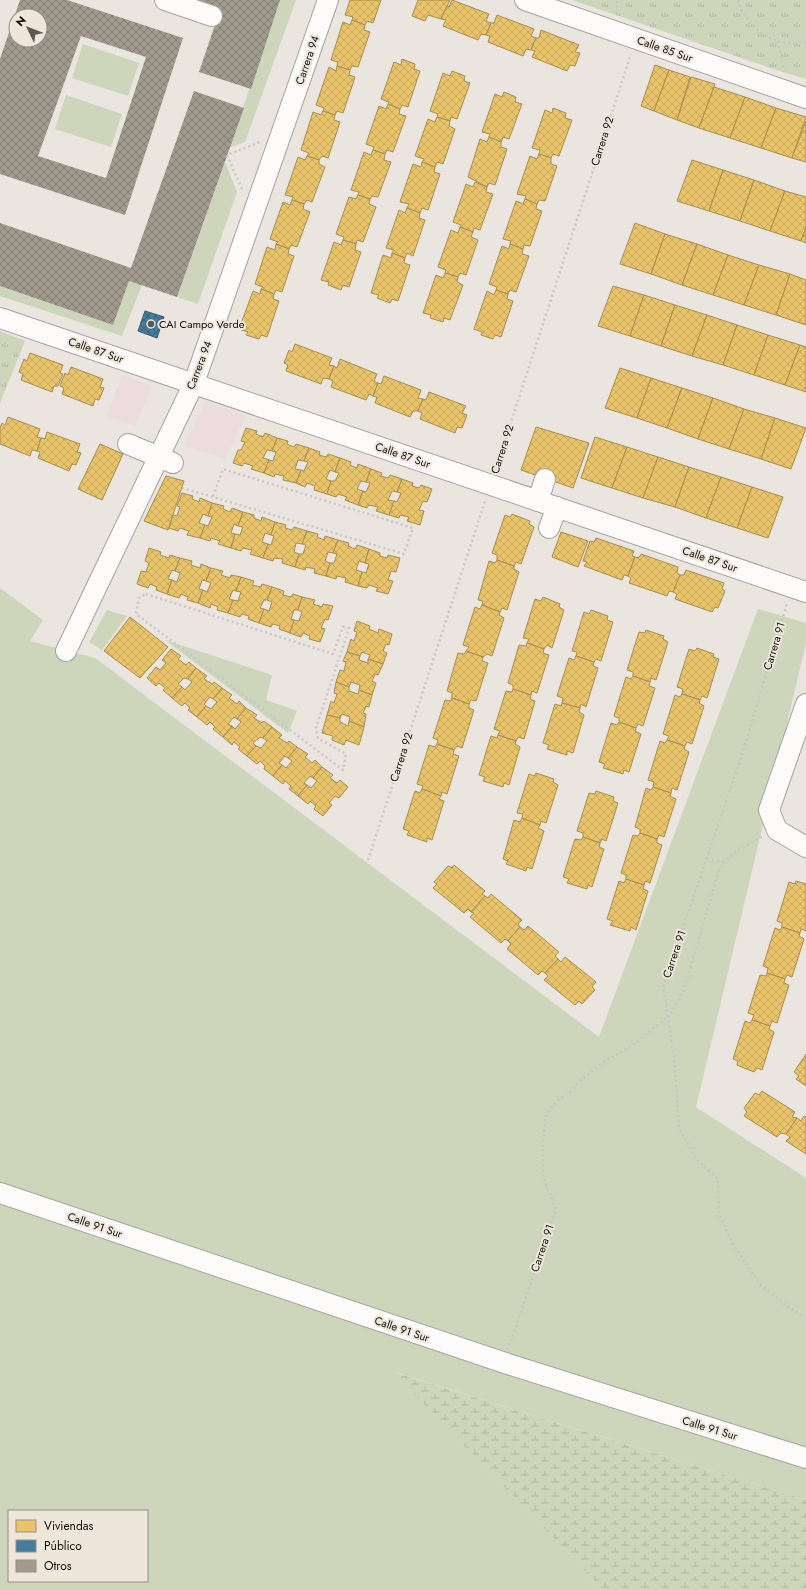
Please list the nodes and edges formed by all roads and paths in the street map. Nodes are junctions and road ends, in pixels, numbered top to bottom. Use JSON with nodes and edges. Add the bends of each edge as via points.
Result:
{"nodes":[{"id":1,"x":165,"y":0,"type":"edge"},
{"id":2,"x":328,"y":0,"type":"edge"},
{"id":3,"x":525,"y":0,"type":"edge"},
{"id":4,"x":738,"y":0,"type":"edge"},
{"id":5,"x":212,"y":16,"type":"dead end"},
{"id":6,"x":636,"y":39,"type":"junction"},
{"id":7,"x":778,"y":41,"type":"junction"},
{"id":8,"x":806,"y":42,"type":"edge"},
{"id":9,"x":797,"y":95,"type":"edge"},
{"id":10,"x":261,"y":141,"type":"dead end"},
{"id":11,"x":244,"y":191,"type":"dead end"},
{"id":12,"x":0,"y":318,"type":"edge"},
{"id":13,"x":194,"y":383,"type":"junction"},
{"id":14,"x":128,"y":444,"type":"dead end"},
{"id":15,"x":166,"y":459,"type":"junction"},
{"id":16,"x":545,"y":479,"type":"dead end"},
{"id":17,"x":490,"y":485,"type":"junction"},
{"id":18,"x":182,"y":488,"type":"dead end"},
{"id":19,"x":214,"y":497,"type":"junction"},
{"id":20,"x":538,"y":501,"type":"junction"},
{"id":21,"x":556,"y":507,"type":"junction"},
{"id":22,"x":549,"y":528,"type":"dead end"},
{"id":23,"x":799,"y":590,"type":"edge"},
{"id":24,"x":139,"y":598,"type":"joint"},
{"id":25,"x":66,"y":651,"type":"dead end"},
{"id":26,"x":806,"y":704,"type":"edge"},
{"id":27,"x":777,"y":830,"type":"junction"},
{"id":28,"x":806,"y":847,"type":"edge"},
{"id":29,"x":707,"y":859,"type":"junction"},
{"id":30,"x":368,"y":860,"type":"dead end"},
{"id":31,"x":724,"y":862,"type":"junction"},
{"id":32,"x":668,"y":1017,"type":"junction"},
{"id":33,"x":0,"y":1193,"type":"edge"},
{"id":34,"x":806,"y":1317,"type":"edge"},
{"id":35,"x":508,"y":1364,"type":"junction"},
{"id":36,"x":806,"y":1458,"type":"edge"}],
"edges":[{"from":1,"to":5,"type":"street"},
{"from":2,"to":13,"type":"street","name":"Carrera 94"},
{"from":3,"to":6,"type":"street","name":"Calle 85 Sur"},
{"from":4,"to":7,"type":"path","via":[[740,9],[748,20],[762,33]]},
{"from":6,"to":9,"type":"street","name":"Calle 85 Sur"},
{"from":6,"to":17,"type":"path","name":"Carrera 92"},
{"from":7,"to":8,"type":"path"},
{"from":7,"to":9,"type":"path"},
{"from":10,"to":11,"type":"path","via":[[227,155]]},
{"from":12,"to":13,"type":"street","name":"Calle 87 Sur"},
{"from":13,"to":15,"type":"street","name":"Carrera 94"},
{"from":13,"to":17,"type":"street","name":"Calle 87 Sur"},
{"from":14,"to":15,"type":"street"},
{"from":15,"to":25,"type":"street","name":"Carrera 94"},
{"from":16,"to":20,"type":"street"},
{"from":17,"to":20,"type":"street","name":"Calle 87 Sur"},
{"from":17,"to":30,"type":"path","name":"Carrera 92"},
{"from":18,"to":19,"type":"path"},
{"from":19,"to":19,"type":"path","via":[[404,554],[413,528],[223,469]]},
{"from":20,"to":21,"type":"street","name":"Calle 87 Sur"},
{"from":21,"to":22,"type":"street"},
{"from":21,"to":23,"type":"street","name":"Calle 87 Sur"},
{"from":23,"to":29,"type":"path","name":"Carrera 91"},
{"from":24,"to":24,"type":"path","via":[[136,614],[343,770],[346,754],[318,738],[316,728],[349,628],[343,627],[333,654],[146,594]]},
{"from":26,"to":27,"type":"street","via":[[769,810]]},
{"from":27,"to":28,"type":"street"},
{"from":27,"to":31,"type":"path","via":[[746,846]]},
{"from":29,"to":31,"type":"path"},
{"from":29,"to":32,"type":"path","name":"Carrera 91","via":[[662,986]]},
{"from":31,"to":32,"type":"path","via":[[714,885],[683,993]]},
{"from":32,"to":34,"type":"path","via":[[674,1057],[678,1128],[696,1159],[718,1179],[720,1214],[732,1243],[761,1285],[789,1308]]},
{"from":32,"to":35,"type":"path","name":"Carrera 91","via":[[632,1046],[605,1061],[582,1079],[546,1114],[543,1177],[556,1209],[508,1349]]},
{"from":33,"to":35,"type":"street","name":"Calle 91 Sur"},
{"from":35,"to":36,"type":"street","name":"Calle 91 Sur"}]}
